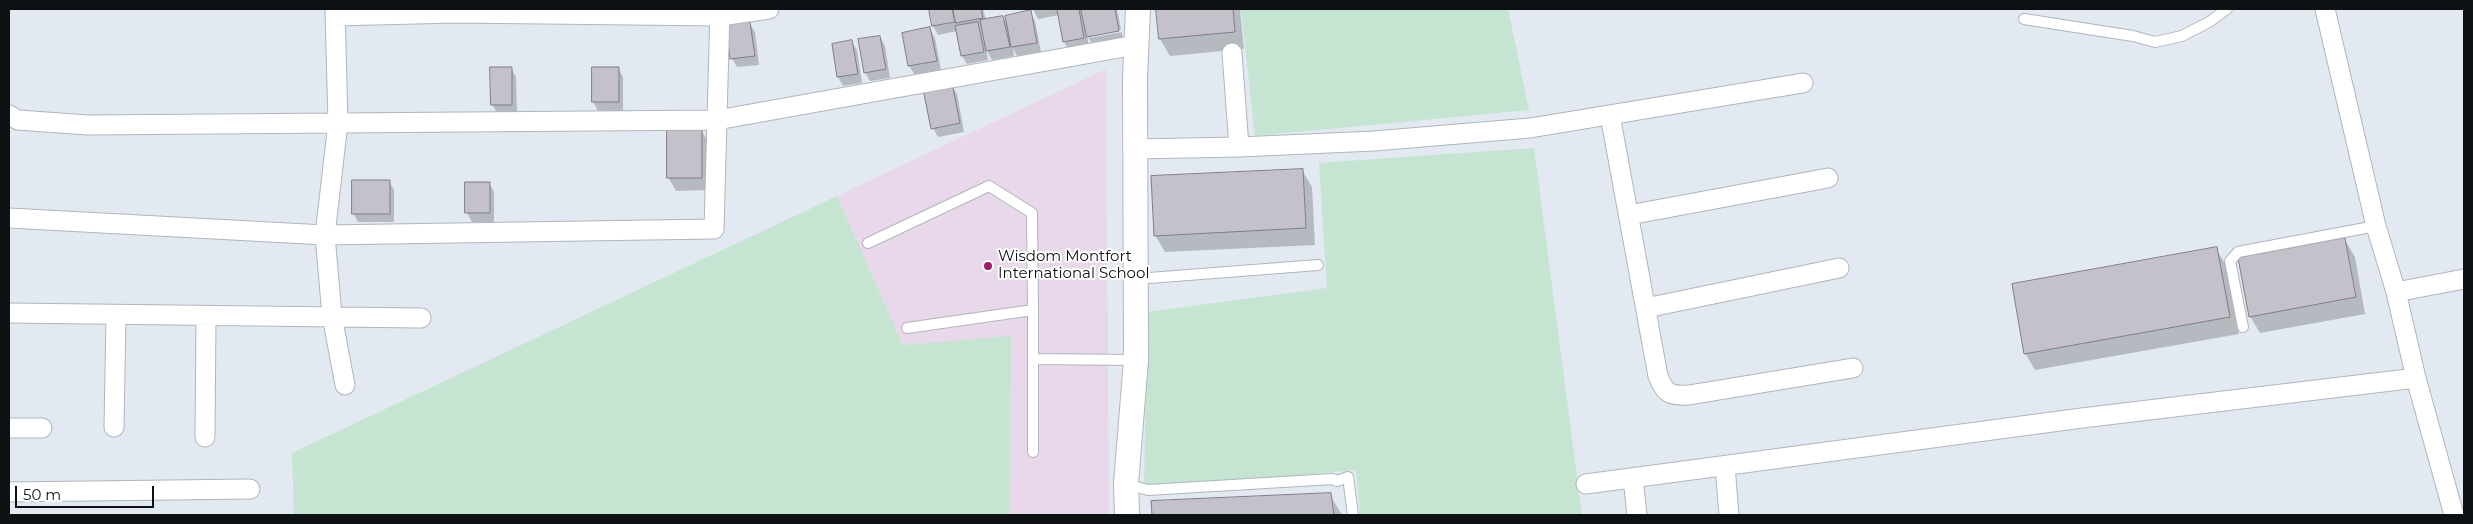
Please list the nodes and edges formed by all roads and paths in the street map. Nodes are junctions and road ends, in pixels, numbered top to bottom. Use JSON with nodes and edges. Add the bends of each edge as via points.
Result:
{"nodes":[{"id":1,"x":769,"y":9,"type":"edge"},
{"id":2,"x":1138,"y":9,"type":"edge"},
{"id":3,"x":2227,"y":9,"type":"edge"},
{"id":4,"x":2325,"y":9,"type":"edge"},
{"id":5,"x":335,"y":12,"type":"edge"},
{"id":6,"x":720,"y":12,"type":"edge"},
{"id":7,"x":2024,"y":19,"type":"dead end"},
{"id":8,"x":1136,"y":46,"type":"junction"},
{"id":9,"x":1232,"y":53,"type":"dead end"},
{"id":10,"x":1802,"y":83,"type":"dead end"},
{"id":11,"x":9,"y":115,"type":"edge"},
{"id":12,"x":1610,"y":115,"type":"junction"},
{"id":13,"x":717,"y":120,"type":"junction"},
{"id":14,"x":338,"y":123,"type":"junction"},
{"id":15,"x":1239,"y":147,"type":"junction"},
{"id":16,"x":1135,"y":149,"type":"junction"},
{"id":17,"x":1828,"y":178,"type":"dead end"},
{"id":18,"x":1629,"y":215,"type":"junction"},
{"id":19,"x":9,"y":218,"type":"edge"},
{"id":20,"x":2376,"y":226,"type":"junction"},
{"id":21,"x":324,"y":235,"type":"junction"},
{"id":22,"x":868,"y":243,"type":"dead end"},
{"id":23,"x":1318,"y":265,"type":"dead end"},
{"id":24,"x":1840,"y":268,"type":"dead end"},
{"id":25,"x":1136,"y":279,"type":"junction"},
{"id":26,"x":2464,"y":279,"type":"edge"},
{"id":27,"x":2396,"y":292,"type":"junction"},
{"id":28,"x":1646,"y":308,"type":"junction"},
{"id":29,"x":1033,"y":310,"type":"junction"},
{"id":30,"x":9,"y":313,"type":"edge"},
{"id":31,"x":116,"y":316,"type":"junction"},
{"id":32,"x":206,"y":316,"type":"junction"},
{"id":33,"x":332,"y":316,"type":"junction"},
{"id":34,"x":420,"y":318,"type":"dead end"},
{"id":35,"x":2243,"y":327,"type":"dead end"},
{"id":36,"x":906,"y":328,"type":"dead end"},
{"id":37,"x":1033,"y":359,"type":"junction"},
{"id":38,"x":1136,"y":360,"type":"junction"},
{"id":39,"x":1853,"y":368,"type":"dead end"},
{"id":40,"x":2416,"y":378,"type":"junction"},
{"id":41,"x":345,"y":386,"type":"dead end"},
{"id":42,"x":114,"y":427,"type":"dead end"},
{"id":43,"x":9,"y":428,"type":"edge"},
{"id":44,"x":42,"y":428,"type":"dead end"},
{"id":45,"x":205,"y":437,"type":"dead end"},
{"id":46,"x":1033,"y":452,"type":"dead end"},
{"id":47,"x":1725,"y":466,"type":"junction"},
{"id":48,"x":1633,"y":478,"type":"junction"},
{"id":49,"x":1126,"y":484,"type":"junction"},
{"id":50,"x":1586,"y":484,"type":"dead end"},
{"id":51,"x":250,"y":489,"type":"dead end"},
{"id":52,"x":9,"y":492,"type":"edge"},
{"id":53,"x":1127,"y":515,"type":"edge"},
{"id":54,"x":1353,"y":515,"type":"edge"},
{"id":55,"x":1637,"y":515,"type":"edge"},
{"id":56,"x":1729,"y":515,"type":"edge"},
{"id":57,"x":2454,"y":515,"type":"edge"}],
"edges":[{"from":1,"to":6,"type":"street"},
{"from":2,"to":8,"type":"street"},
{"from":3,"to":7,"type":"lane","via":[[2182,36],[2155,42]]},
{"from":4,"to":20,"type":"street"},
{"from":5,"to":6,"type":"street"},
{"from":5,"to":14,"type":"street"},
{"from":6,"to":13,"type":"street"},
{"from":8,"to":13,"type":"street"},
{"from":8,"to":16,"type":"street"},
{"from":9,"to":15,"type":"street"},
{"from":10,"to":12,"type":"street"},
{"from":11,"to":14,"type":"street","via":[[18,120],[88,125]]},
{"from":12,"to":15,"type":"street","via":[[1530,128],[1374,141]]},
{"from":12,"to":18,"type":"street"},
{"from":13,"to":14,"type":"street"},
{"from":13,"to":21,"type":"street","via":[[714,229]]},
{"from":14,"to":21,"type":"street"},
{"from":15,"to":16,"type":"street"},
{"from":16,"to":25,"type":"street"},
{"from":17,"to":18,"type":"street"},
{"from":18,"to":28,"type":"street"},
{"from":19,"to":21,"type":"street"},
{"from":20,"to":27,"type":"street"},
{"from":20,"to":35,"type":"lane","via":[[2238,252],[2230,261]]},
{"from":21,"to":33,"type":"street"},
{"from":22,"to":29,"type":"lane","via":[[989,186],[1032,213]]},
{"from":23,"to":25,"type":"lane"},
{"from":24,"to":28,"type":"street"},
{"from":25,"to":38,"type":"street"},
{"from":26,"to":27,"type":"street"},
{"from":27,"to":40,"type":"street"},
{"from":28,"to":39,"type":"street","via":[[1658,376],[1662,388],[1674,396]]},
{"from":29,"to":36,"type":"lane"},
{"from":29,"to":37,"type":"lane"},
{"from":30,"to":31,"type":"street"},
{"from":31,"to":32,"type":"street"},
{"from":31,"to":42,"type":"street"},
{"from":32,"to":33,"type":"street"},
{"from":32,"to":45,"type":"street"},
{"from":33,"to":34,"type":"street"},
{"from":33,"to":41,"type":"street"},
{"from":37,"to":38,"type":"lane"},
{"from":37,"to":46,"type":"lane"},
{"from":38,"to":49,"type":"street"},
{"from":40,"to":47,"type":"street","via":[[2082,418]]},
{"from":40,"to":57,"type":"street"},
{"from":43,"to":44,"type":"street"},
{"from":47,"to":48,"type":"street"},
{"from":47,"to":56,"type":"street"},
{"from":48,"to":50,"type":"street"},
{"from":48,"to":55,"type":"street"},
{"from":49,"to":53,"type":"street"},
{"from":49,"to":54,"type":"lane","via":[[1148,490],[1338,481],[1348,477]]},
{"from":51,"to":52,"type":"street"}]}
